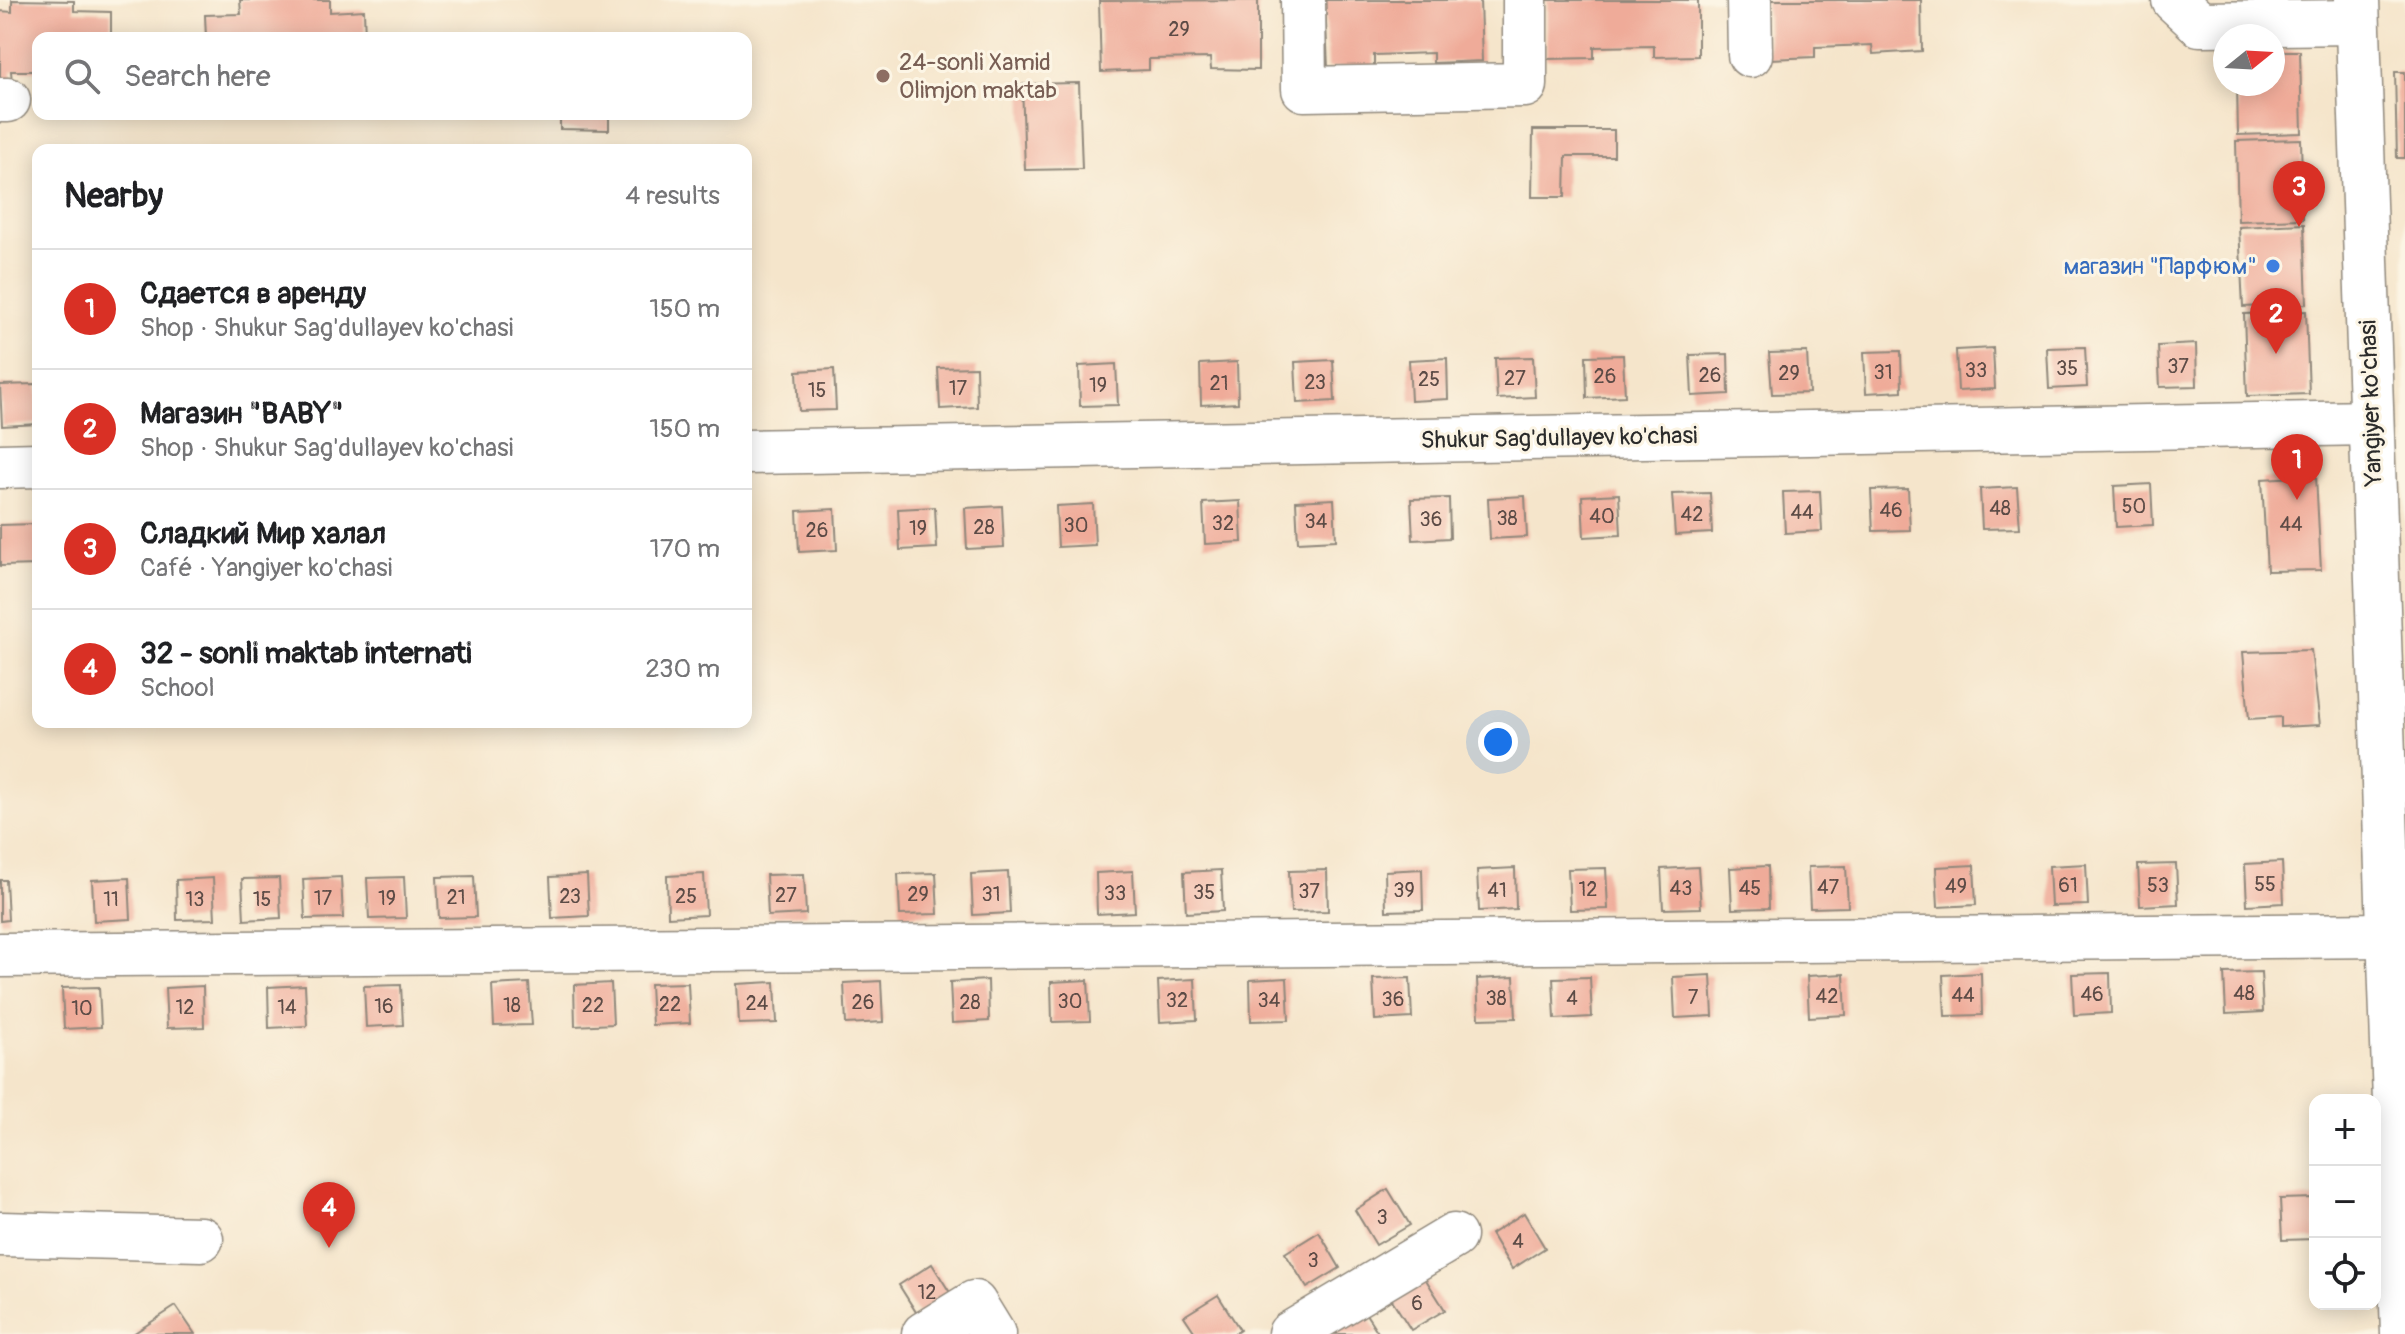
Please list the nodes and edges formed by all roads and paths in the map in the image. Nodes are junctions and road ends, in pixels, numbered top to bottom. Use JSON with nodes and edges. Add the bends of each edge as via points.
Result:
{"nodes":[{"id":1,"x":1303,"y":0,"type":"edge"},
{"id":2,"x":1525,"y":0,"type":"edge"},
{"id":3,"x":1749,"y":0,"type":"edge"},
{"id":4,"x":2174,"y":0,"type":"edge"},
{"id":5,"x":2356,"y":11,"type":"edge"},
{"id":6,"x":1750,"y":55,"type":"dead end"},
{"id":7,"x":2371,"y":423,"type":"junction"},
{"id":8,"x":752,"y":452,"type":"edge"},
{"id":9,"x":32,"y":465,"type":"edge"},
{"id":10,"x":0,"y":466,"type":"edge"},
{"id":11,"x":2389,"y":935,"type":"junction"},
{"id":12,"x":0,"y":955,"type":"edge"},
{"id":13,"x":2398,"y":986,"type":"edge"},
{"id":14,"x":0,"y":1234,"type":"edge"},
{"id":15,"x":1454,"y":1236,"type":"dead end"},
{"id":16,"x":201,"y":1239,"type":"dead end"},
{"id":17,"x":924,"y":1334,"type":"edge"},
{"id":18,"x":993,"y":1334,"type":"edge"},
{"id":19,"x":1290,"y":1334,"type":"edge"},
{"id":20,"x":2403,"y":1334,"type":"edge"}],
"edges":[{"from":1,"to":2,"type":"street","via":[[1304,89],[1525,85]]},
{"from":3,"to":6,"type":"street"},
{"from":4,"to":5,"type":"street","via":[[2200,24]]},
{"from":5,"to":7,"type":"street","name":"Yangiyer ko'chasi"},
{"from":7,"to":8,"type":"street","name":"Shukur Sag'dullayev ko'chasi"},
{"from":7,"to":11,"type":"street","name":"Yangiyer ko'chasi"},
{"from":9,"to":10,"type":"street"},
{"from":11,"to":12,"type":"street"},
{"from":11,"to":13,"type":"street","name":"Yangiyer ko'chasi"},
{"from":13,"to":20,"type":"street","name":"Yangiyer ko'chasi"},
{"from":14,"to":16,"type":"street"},
{"from":15,"to":19,"type":"street"},
{"from":17,"to":18,"type":"street","via":[[974,1303]]}]}
